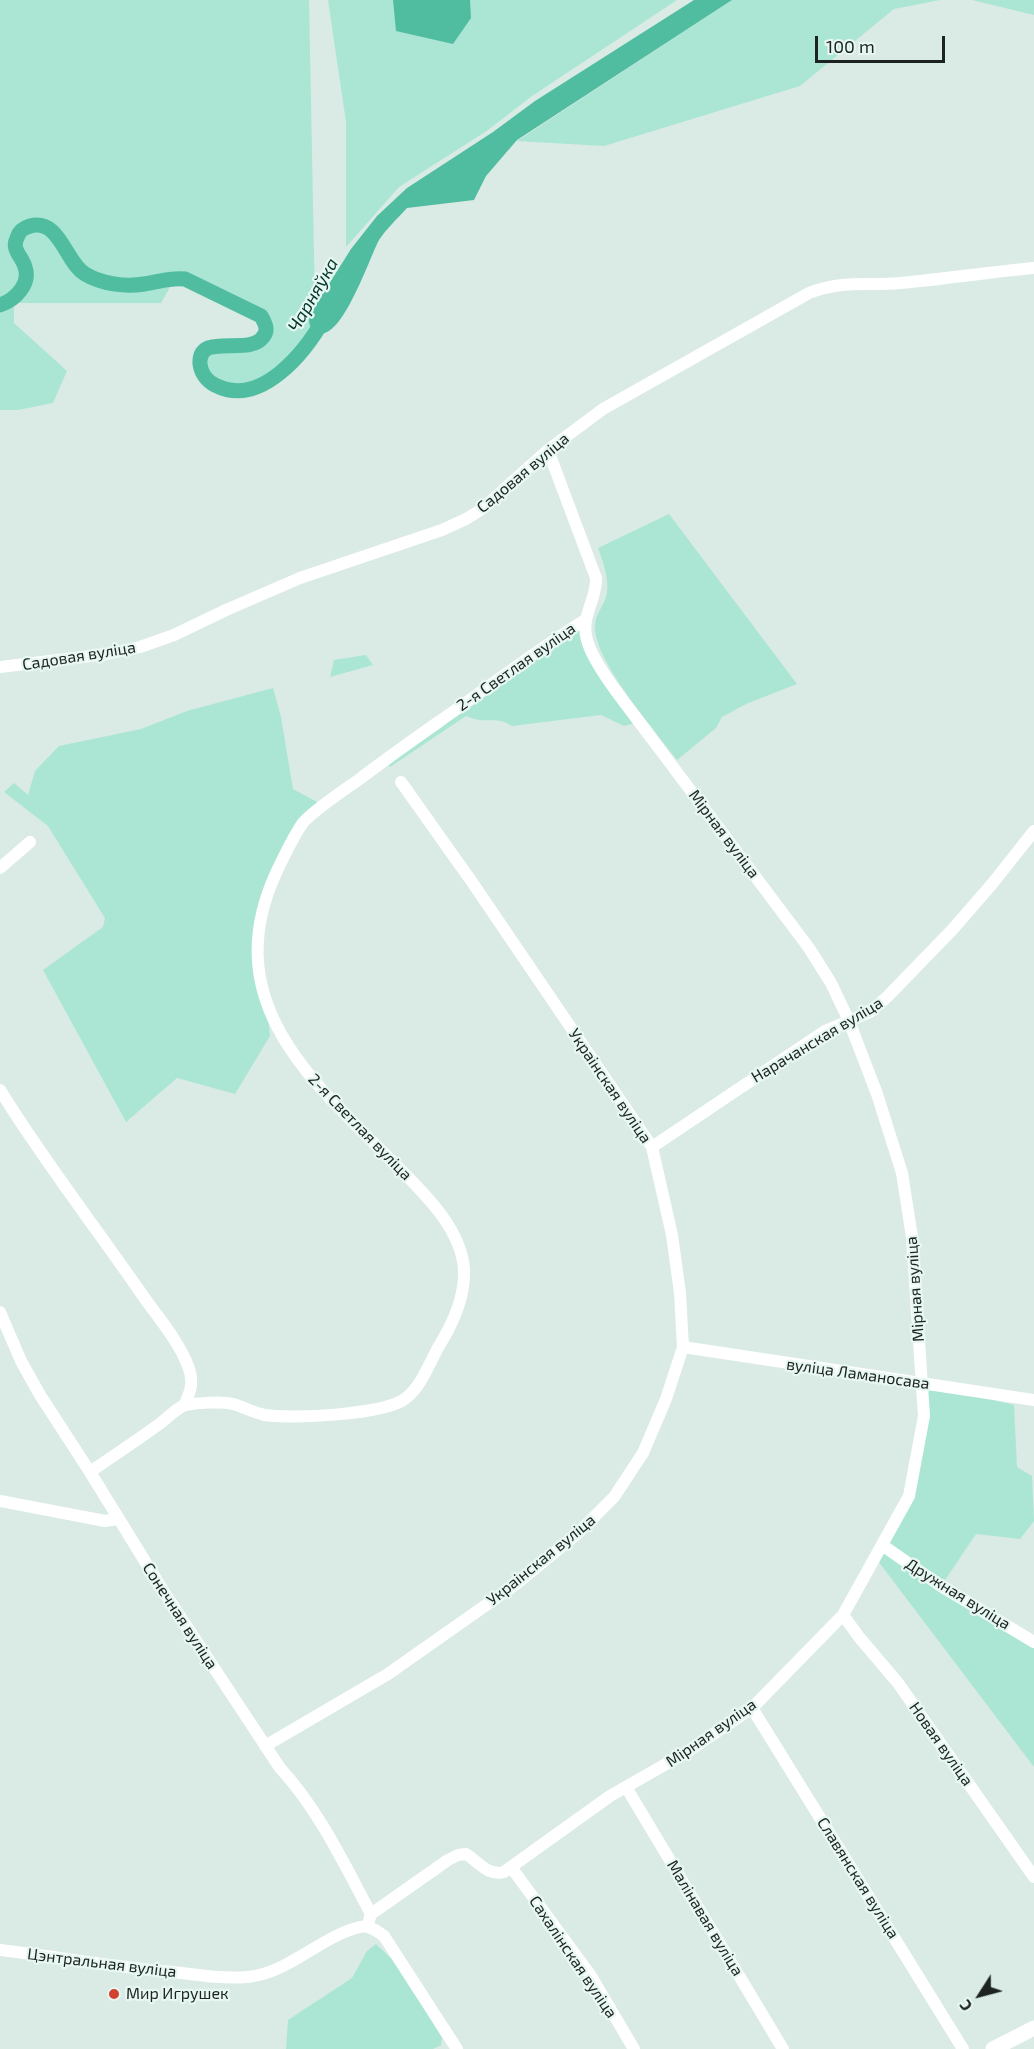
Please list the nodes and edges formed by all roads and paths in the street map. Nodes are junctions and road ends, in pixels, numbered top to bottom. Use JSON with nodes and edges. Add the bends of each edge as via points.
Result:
{"nodes":[{"id":1,"x":1034,"y":268,"type":"edge"},
{"id":2,"x":548,"y":450,"type":"junction"},
{"id":3,"x":585,"y":620,"type":"junction"},
{"id":4,"x":0,"y":667,"type":"edge"},
{"id":5,"x":400,"y":782,"type":"dead end"},
{"id":6,"x":1034,"y":831,"type":"edge"},
{"id":7,"x":30,"y":842,"type":"dead end"},
{"id":8,"x":0,"y":868,"type":"edge"},
{"id":9,"x":849,"y":1021,"type":"junction"},
{"id":10,"x":0,"y":1090,"type":"edge"},
{"id":11,"x":652,"y":1147,"type":"junction"},
{"id":12,"x":0,"y":1312,"type":"edge"},
{"id":13,"x":683,"y":1347,"type":"junction"},
{"id":14,"x":921,"y":1383,"type":"junction"},
{"id":15,"x":1034,"y":1400,"type":"edge"},
{"id":16,"x":184,"y":1405,"type":"junction"},
{"id":17,"x":90,"y":1472,"type":"junction"},
{"id":18,"x":0,"y":1501,"type":"edge"},
{"id":19,"x":118,"y":1520,"type":"junction"},
{"id":20,"x":882,"y":1545,"type":"junction"},
{"id":21,"x":843,"y":1615,"type":"junction"},
{"id":22,"x":1034,"y":1642,"type":"edge"},
{"id":23,"x":752,"y":1708,"type":"junction"},
{"id":24,"x":265,"y":1746,"type":"junction"},
{"id":25,"x":626,"y":1786,"type":"junction"},
{"id":26,"x":511,"y":1867,"type":"junction"},
{"id":27,"x":1034,"y":1877,"type":"edge"},
{"id":28,"x":371,"y":1914,"type":"junction"},
{"id":29,"x":370,"y":1928,"type":"junction"},
{"id":30,"x":0,"y":1950,"type":"edge"},
{"id":31,"x":1034,"y":2028,"type":"edge"},
{"id":32,"x":457,"y":2049,"type":"edge"},
{"id":33,"x":634,"y":2049,"type":"edge"},
{"id":34,"x":783,"y":2049,"type":"edge"},
{"id":35,"x":963,"y":2049,"type":"edge"},
{"id":36,"x":993,"y":2049,"type":"edge"}],
"edges":[{"from":1,"to":2,"type":"street","name":"Садовая вуліца","via":[[897,283],[838,284],[809,293],[603,409]]},
{"from":2,"to":3,"type":"street","via":[[596,578]]},
{"from":2,"to":4,"type":"street","name":"Садовая вуліца","via":[[482,509],[442,530],[300,578],[174,635],[140,646],[107,654]]},
{"from":3,"to":9,"type":"street","name":"Мірная вуліца","via":[[587,641],[604,673],[809,948]]},
{"from":3,"to":16,"type":"street","name":"2-я Светлая вуліца","via":[[385,760],[304,822],[266,895],[259,930],[258,970],[262,988],[285,1042],[321,1090],[423,1192],[449,1225],[464,1267],[462,1294],[453,1323],[416,1388],[397,1404],[296,1417],[262,1415],[213,1402]]},
{"from":5,"to":11,"type":"street","name":"Украінская вуліца"},
{"from":6,"to":9,"type":"street","name":"Нарачанская вуліца","via":[[966,915],[888,996]]},
{"from":7,"to":8,"type":"street"},
{"from":9,"to":11,"type":"street","name":"Нарачанская вуліца","via":[[804,1044]]},
{"from":9,"to":14,"type":"street","name":"Мірная вуліца","via":[[902,1173],[912,1238]]},
{"from":10,"to":16,"type":"street","via":[[26,1133],[180,1350],[192,1380]]},
{"from":11,"to":13,"type":"street","name":"Украінская вуліца","via":[[672,1235]]},
{"from":12,"to":17,"type":"street","name":"Сонечная вуліца","via":[[35,1387]]},
{"from":13,"to":14,"type":"street","name":"вуліца Ламаносава"},
{"from":13,"to":24,"type":"street","name":"Украінская вуліца","via":[[643,1453],[614,1497],[578,1533],[516,1584],[388,1674]]},
{"from":14,"to":15,"type":"street","name":"вуліца Ламаносава"},
{"from":14,"to":20,"type":"street","name":"Мірная вуліца","via":[[924,1416],[909,1496]]},
{"from":16,"to":17,"type":"street","name":"2-я Светлая вуліца"},
{"from":17,"to":19,"type":"street","name":"Сонечная вуліца"},
{"from":18,"to":19,"type":"street","via":[[105,1521]]},
{"from":19,"to":24,"type":"street","name":"Сонечная вуліца"},
{"from":20,"to":21,"type":"street","name":"Мірная вуліца"},
{"from":20,"to":22,"type":"street","name":"Дружная вуліца","via":[[931,1580]]},
{"from":21,"to":23,"type":"street","name":"Мірная вуліца"},
{"from":21,"to":27,"type":"street","name":"Новая вуліца","via":[[898,1683]]},
{"from":23,"to":25,"type":"street","name":"Мірная вуліца","via":[[687,1752]]},
{"from":23,"to":35,"type":"street","name":"Славянская вуліца"},
{"from":24,"to":28,"type":"street","name":"Сонечная вуліца","via":[[320,1822]]},
{"from":25,"to":26,"type":"street","name":"Мірная вуліца"},
{"from":25,"to":34,"type":"street","name":"Малінавая вуліца"},
{"from":26,"to":28,"type":"street","via":[[497,1874],[466,1854],[459,1854]]},
{"from":26,"to":33,"type":"street","name":"Сахалінская вуліца","via":[[591,1976]]},
{"from":28,"to":29,"type":"street"},
{"from":29,"to":30,"type":"street","name":"Цэнтральная вуліца","via":[[359,1927],[264,1974],[246,1977],[152,1970]]},
{"from":29,"to":32,"type":"street","via":[[384,1936]]},
{"from":31,"to":36,"type":"main road"}]}
